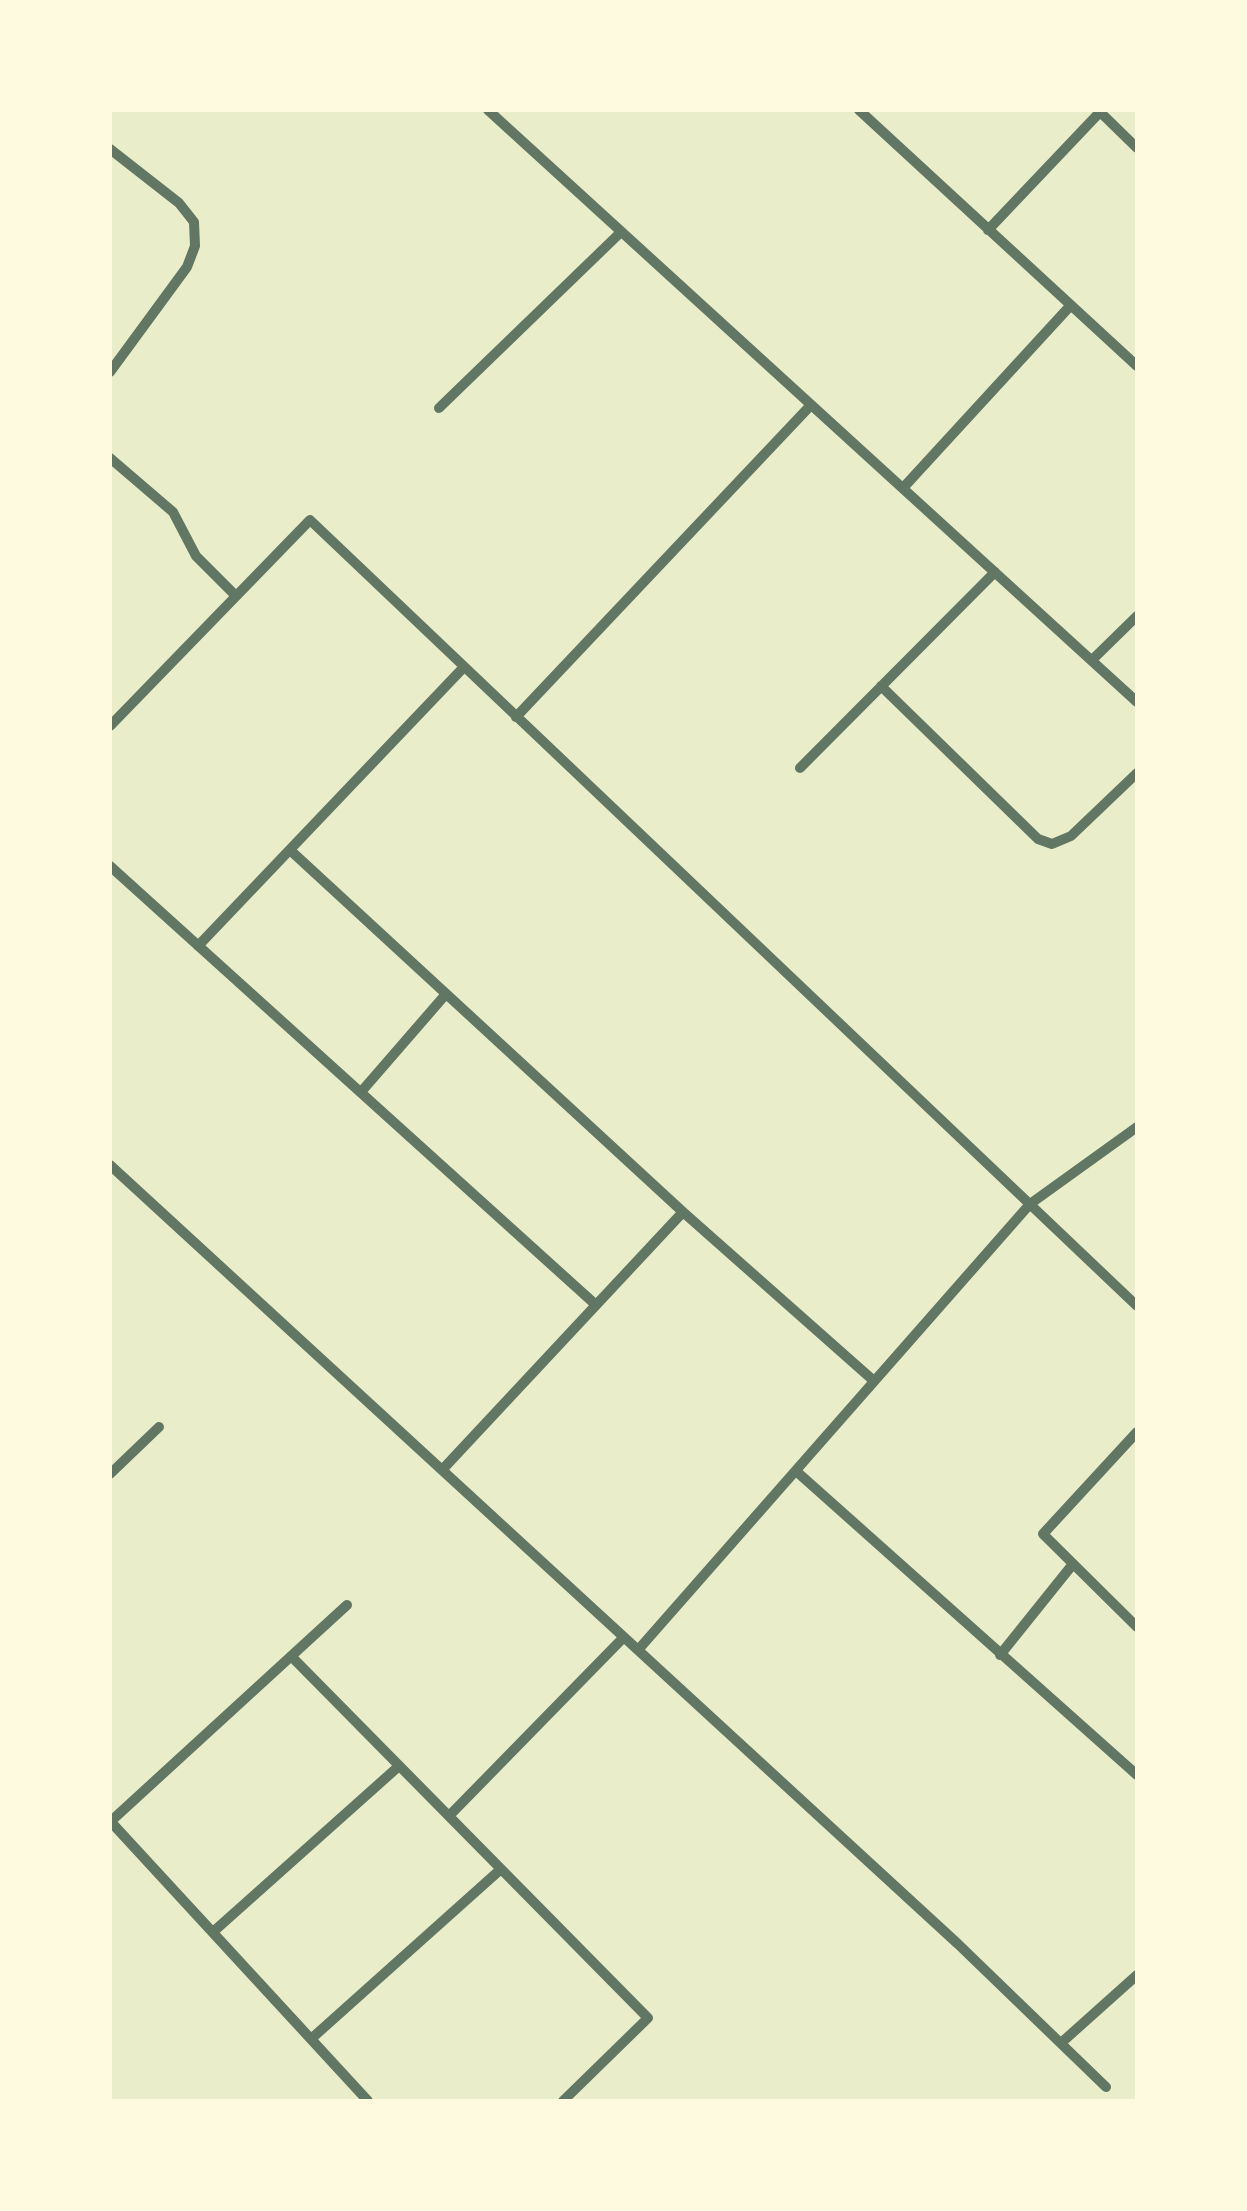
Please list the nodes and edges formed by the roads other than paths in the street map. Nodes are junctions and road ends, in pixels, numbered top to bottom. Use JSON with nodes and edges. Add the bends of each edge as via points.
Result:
{"nodes":[{"id":1,"x":488,"y":110,"type":"edge"},
{"id":2,"x":858,"y":110,"type":"edge"},
{"id":3,"x":1099,"y":111,"type":"edge"},
{"id":4,"x":1137,"y":148,"type":"edge"},
{"id":5,"x":110,"y":150,"type":"edge"},
{"id":6,"x":988,"y":230,"type":"junction"},
{"id":7,"x":621,"y":232,"type":"junction"},
{"id":8,"x":1071,"y":305,"type":"junction"},
{"id":9,"x":1137,"y":366,"type":"edge"},
{"id":10,"x":110,"y":372,"type":"edge"},
{"id":11,"x":811,"y":405,"type":"junction"},
{"id":12,"x":439,"y":408,"type":"dead end"},
{"id":13,"x":110,"y":458,"type":"edge"},
{"id":14,"x":903,"y":488,"type":"junction"},
{"id":15,"x":994,"y":572,"type":"junction"},
{"id":16,"x":236,"y":596,"type":"junction"},
{"id":17,"x":1137,"y":616,"type":"edge"},
{"id":18,"x":1092,"y":660,"type":"junction"},
{"id":19,"x":464,"y":667,"type":"junction"},
{"id":20,"x":881,"y":686,"type":"junction"},
{"id":21,"x":1137,"y":702,"type":"edge"},
{"id":22,"x":516,"y":717,"type":"junction"},
{"id":23,"x":110,"y":726,"type":"edge"},
{"id":24,"x":800,"y":768,"type":"dead end"},
{"id":25,"x":1137,"y":773,"type":"edge"},
{"id":26,"x":290,"y":850,"type":"junction"},
{"id":27,"x":110,"y":866,"type":"edge"},
{"id":28,"x":198,"y":946,"type":"junction"},
{"id":29,"x":446,"y":994,"type":"junction"},
{"id":30,"x":361,"y":1092,"type":"junction"},
{"id":31,"x":1137,"y":1126,"type":"edge"},
{"id":32,"x":110,"y":1165,"type":"edge"},
{"id":33,"x":1030,"y":1204,"type":"junction"},
{"id":34,"x":683,"y":1212,"type":"junction"},
{"id":35,"x":596,"y":1304,"type":"junction"},
{"id":36,"x":1137,"y":1306,"type":"edge"},
{"id":37,"x":874,"y":1382,"type":"junction"},
{"id":38,"x":159,"y":1428,"type":"dead end"},
{"id":39,"x":1137,"y":1432,"type":"edge"},
{"id":40,"x":442,"y":1470,"type":"junction"},
{"id":41,"x":796,"y":1471,"type":"junction"},
{"id":42,"x":110,"y":1474,"type":"edge"},
{"id":43,"x":1073,"y":1564,"type":"junction"},
{"id":44,"x":346,"y":1605,"type":"dead end"},
{"id":45,"x":1137,"y":1627,"type":"edge"},
{"id":46,"x":624,"y":1638,"type":"junction"},
{"id":47,"x":638,"y":1650,"type":"junction"},
{"id":48,"x":1000,"y":1655,"type":"junction"},
{"id":49,"x":291,"y":1656,"type":"junction"},
{"id":50,"x":399,"y":1766,"type":"junction"},
{"id":51,"x":1137,"y":1775,"type":"edge"},
{"id":52,"x":449,"y":1816,"type":"junction"},
{"id":53,"x":110,"y":1822,"type":"edge"},
{"id":54,"x":501,"y":1869,"type":"junction"},
{"id":55,"x":213,"y":1932,"type":"junction"},
{"id":56,"x":1137,"y":1975,"type":"edge"},
{"id":57,"x":312,"y":2039,"type":"junction"},
{"id":58,"x":1061,"y":2043,"type":"junction"},
{"id":59,"x":1106,"y":2087,"type":"dead end"},
{"id":60,"x":368,"y":2101,"type":"edge"},
{"id":61,"x":563,"y":2101,"type":"edge"}],
"edges":[{"from":1,"to":7,"type":"street"},
{"from":2,"to":6,"type":"street"},
{"from":3,"to":4,"type":"street"},
{"from":3,"to":6,"type":"street"},
{"from":5,"to":10,"type":"street","via":[[179,203],[194,222],[195,246],[188,267]]},
{"from":6,"to":8,"type":"street"},
{"from":7,"to":11,"type":"street"},
{"from":7,"to":12,"type":"street"},
{"from":8,"to":9,"type":"street"},
{"from":8,"to":14,"type":"street"},
{"from":11,"to":14,"type":"street"},
{"from":11,"to":22,"type":"street"},
{"from":13,"to":16,"type":"street","via":[[173,512],[196,556]]},
{"from":14,"to":15,"type":"street"},
{"from":15,"to":18,"type":"street"},
{"from":15,"to":20,"type":"street"},
{"from":16,"to":19,"type":"street","via":[[310,520]]},
{"from":16,"to":23,"type":"street"},
{"from":17,"to":18,"type":"street"},
{"from":18,"to":21,"type":"street"},
{"from":19,"to":22,"type":"street"},
{"from":19,"to":26,"type":"street"},
{"from":20,"to":24,"type":"street"},
{"from":20,"to":25,"type":"street","via":[[1038,839],[1052,844],[1071,836]]},
{"from":22,"to":33,"type":"street"},
{"from":26,"to":28,"type":"street"},
{"from":26,"to":29,"type":"street"},
{"from":27,"to":28,"type":"street"},
{"from":28,"to":30,"type":"street"},
{"from":29,"to":30,"type":"street"},
{"from":29,"to":34,"type":"street"},
{"from":30,"to":35,"type":"street"},
{"from":31,"to":33,"type":"street"},
{"from":32,"to":40,"type":"street"},
{"from":33,"to":36,"type":"street"},
{"from":33,"to":37,"type":"street"},
{"from":34,"to":35,"type":"street"},
{"from":34,"to":37,"type":"street"},
{"from":35,"to":40,"type":"street"},
{"from":37,"to":41,"type":"street"},
{"from":38,"to":42,"type":"street"},
{"from":39,"to":43,"type":"street","via":[[1043,1534]]},
{"from":40,"to":46,"type":"street"},
{"from":41,"to":47,"type":"street"},
{"from":41,"to":48,"type":"street"},
{"from":43,"to":45,"type":"street"},
{"from":43,"to":48,"type":"street"},
{"from":44,"to":49,"type":"street"},
{"from":46,"to":47,"type":"street"},
{"from":46,"to":52,"type":"street"},
{"from":47,"to":58,"type":"street"},
{"from":48,"to":51,"type":"street"},
{"from":49,"to":50,"type":"street"},
{"from":49,"to":53,"type":"street"},
{"from":50,"to":52,"type":"street"},
{"from":50,"to":55,"type":"street"},
{"from":52,"to":54,"type":"street"},
{"from":53,"to":55,"type":"street"},
{"from":54,"to":57,"type":"street"},
{"from":54,"to":61,"type":"street","via":[[648,2018]]},
{"from":55,"to":57,"type":"street"},
{"from":56,"to":58,"type":"street"},
{"from":57,"to":60,"type":"street"},
{"from":58,"to":59,"type":"street"}]}
